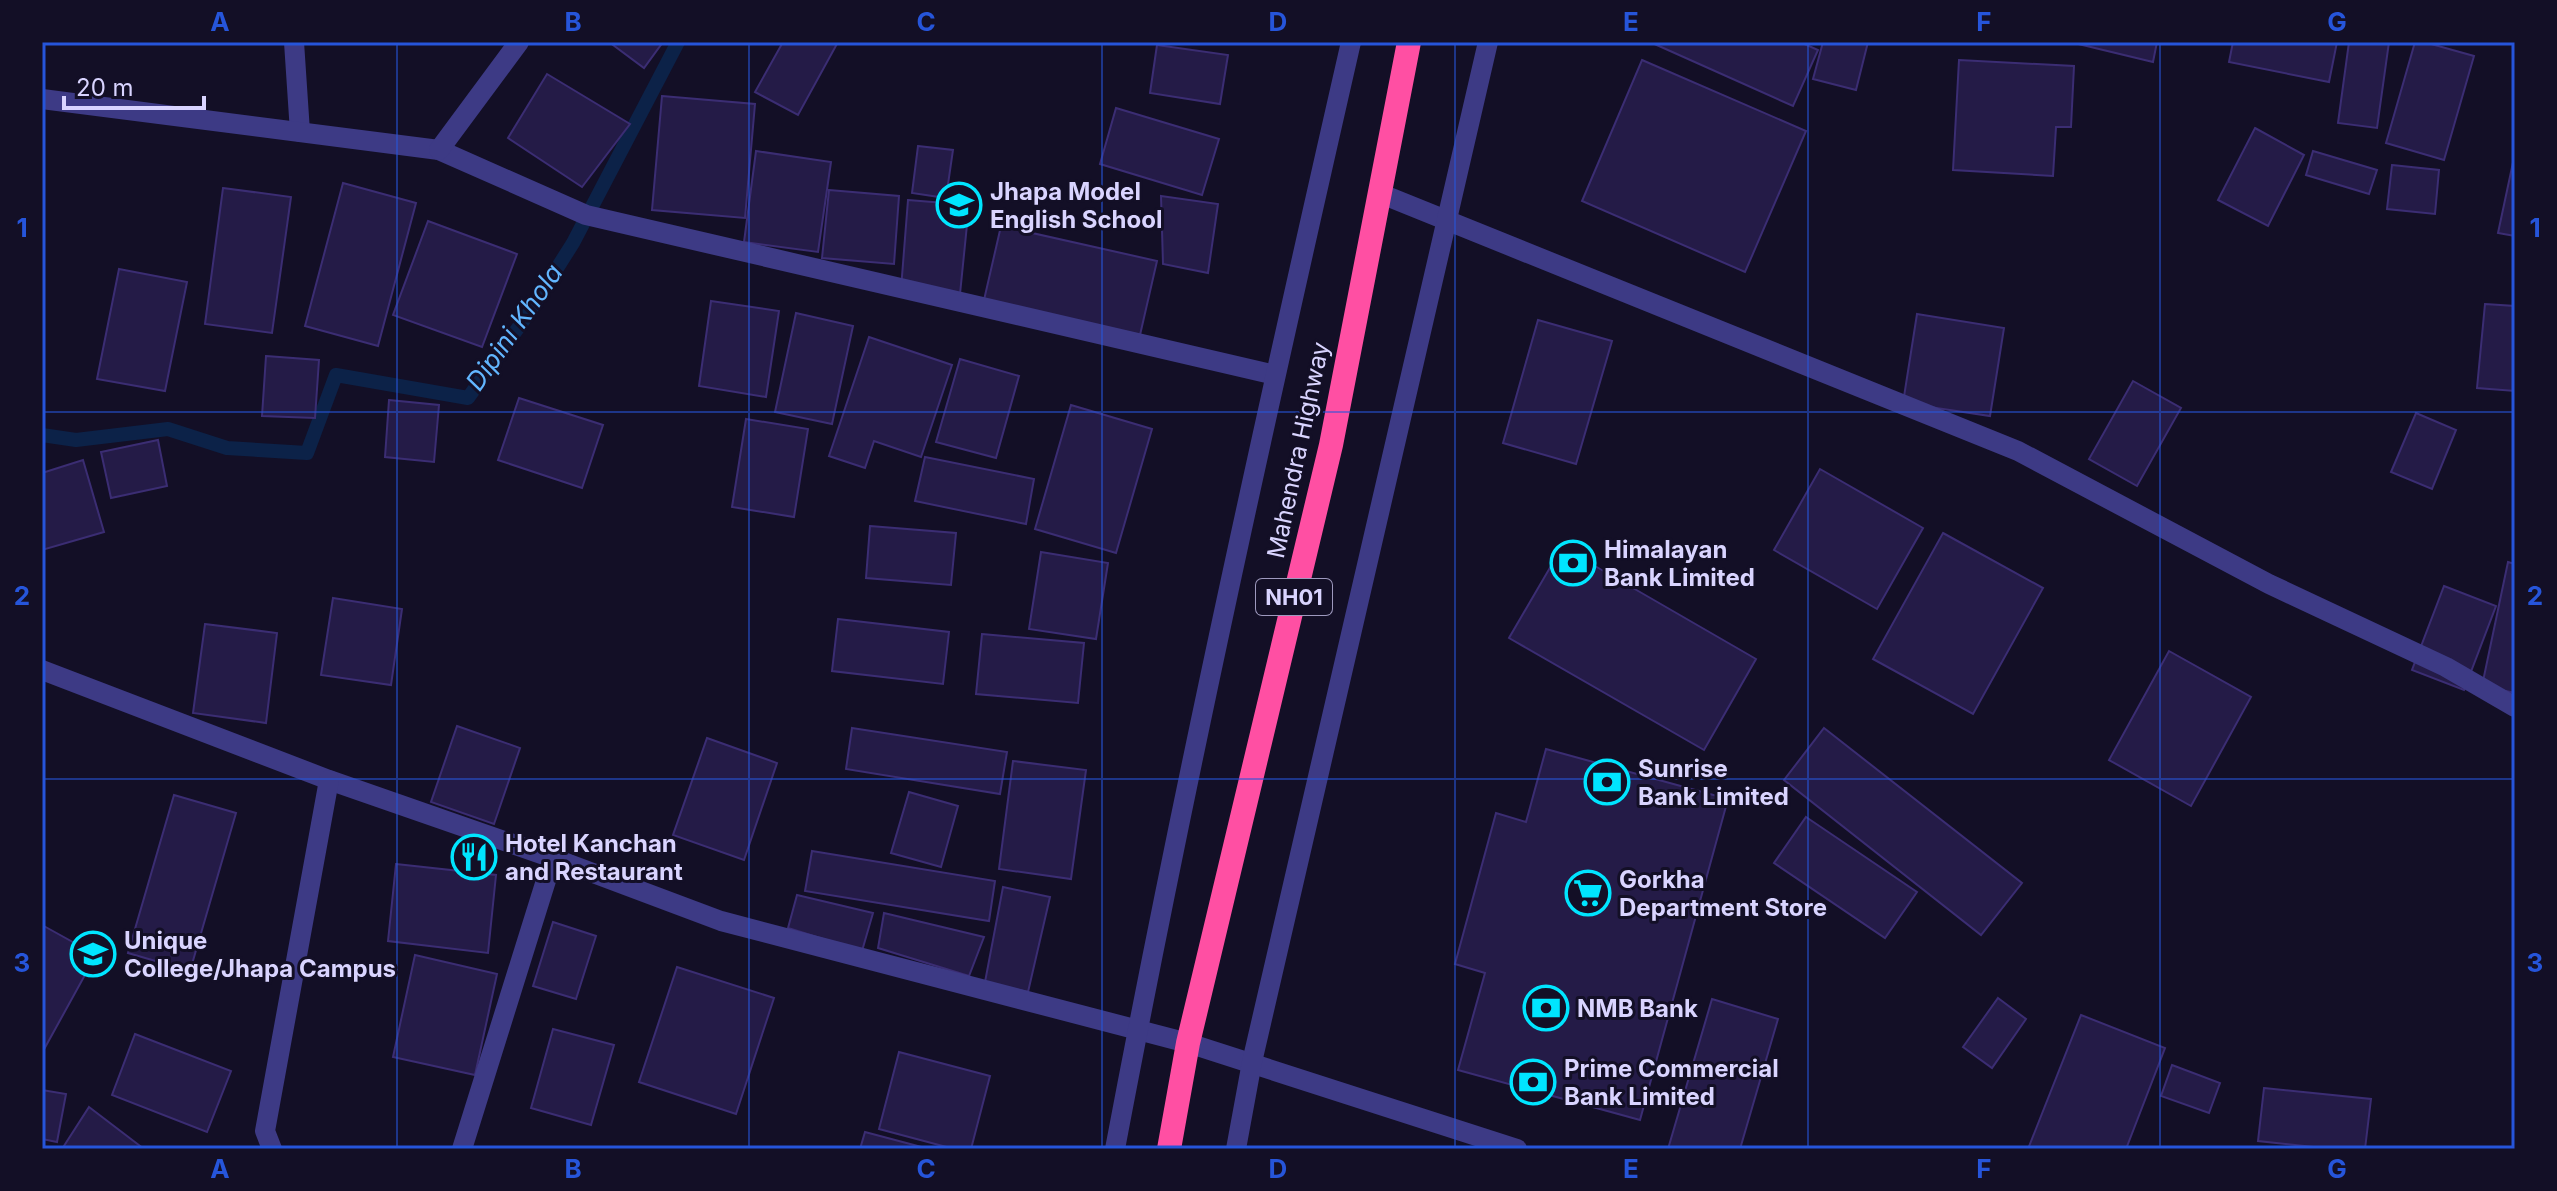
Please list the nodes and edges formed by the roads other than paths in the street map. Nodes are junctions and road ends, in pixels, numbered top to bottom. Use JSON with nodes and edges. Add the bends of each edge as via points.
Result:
{"nodes":[{"id":1,"x":294,"y":42,"type":"edge"},
{"id":2,"x":519,"y":42,"type":"edge"},
{"id":3,"x":1351,"y":42,"type":"edge"},
{"id":4,"x":1409,"y":42,"type":"edge"},
{"id":5,"x":1488,"y":42,"type":"edge"},
{"id":6,"x":42,"y":99,"type":"edge"},
{"id":7,"x":300,"y":132,"type":"junction"},
{"id":8,"x":439,"y":150,"type":"junction"},
{"id":9,"x":1379,"y":193,"type":"junction"},
{"id":10,"x":1448,"y":221,"type":"junction"},
{"id":11,"x":1275,"y":375,"type":"junction"},
{"id":12,"x":42,"y":670,"type":"edge"},
{"id":13,"x":2515,"y":707,"type":"edge"},
{"id":14,"x":329,"y":780,"type":"junction"},
{"id":15,"x":553,"y":858,"type":"junction"},
{"id":16,"x":1138,"y":1029,"type":"junction"},
{"id":17,"x":1188,"y":1043,"type":"junction"},
{"id":18,"x":1252,"y":1062,"type":"junction"},
{"id":19,"x":272,"y":1149,"type":"edge"},
{"id":20,"x":462,"y":1149,"type":"edge"},
{"id":21,"x":1115,"y":1149,"type":"edge"},
{"id":22,"x":1169,"y":1149,"type":"edge"},
{"id":23,"x":1236,"y":1149,"type":"edge"},
{"id":24,"x":1517,"y":1149,"type":"edge"}],
"edges":[{"from":1,"to":7,"type":"street"},
{"from":2,"to":8,"type":"street"},
{"from":3,"to":11,"type":"street"},
{"from":4,"to":9,"type":"highway","name":"Mahendra Highway","number":"NH01"},
{"from":5,"to":10,"type":"street"},
{"from":6,"to":7,"type":"street"},
{"from":7,"to":8,"type":"street"},
{"from":8,"to":11,"type":"street","via":[[586,215]]},
{"from":9,"to":10,"type":"street"},
{"from":9,"to":17,"type":"highway","name":"Mahendra Highway","number":"NH01","via":[[1331,445]]},
{"from":10,"to":13,"type":"street","via":[[2018,451]]},
{"from":10,"to":18,"type":"street"},
{"from":11,"to":16,"type":"street"},
{"from":12,"to":14,"type":"street"},
{"from":14,"to":15,"type":"street"},
{"from":14,"to":19,"type":"street","via":[[265,1131]]},
{"from":15,"to":16,"type":"street","via":[[721,921]]},
{"from":15,"to":20,"type":"street"},
{"from":16,"to":17,"type":"street"},
{"from":16,"to":21,"type":"street"},
{"from":17,"to":18,"type":"street"},
{"from":17,"to":22,"type":"highway","name":"Mahendra Highway","number":"NH01"},
{"from":18,"to":23,"type":"street"},
{"from":18,"to":24,"type":"street"}]}
